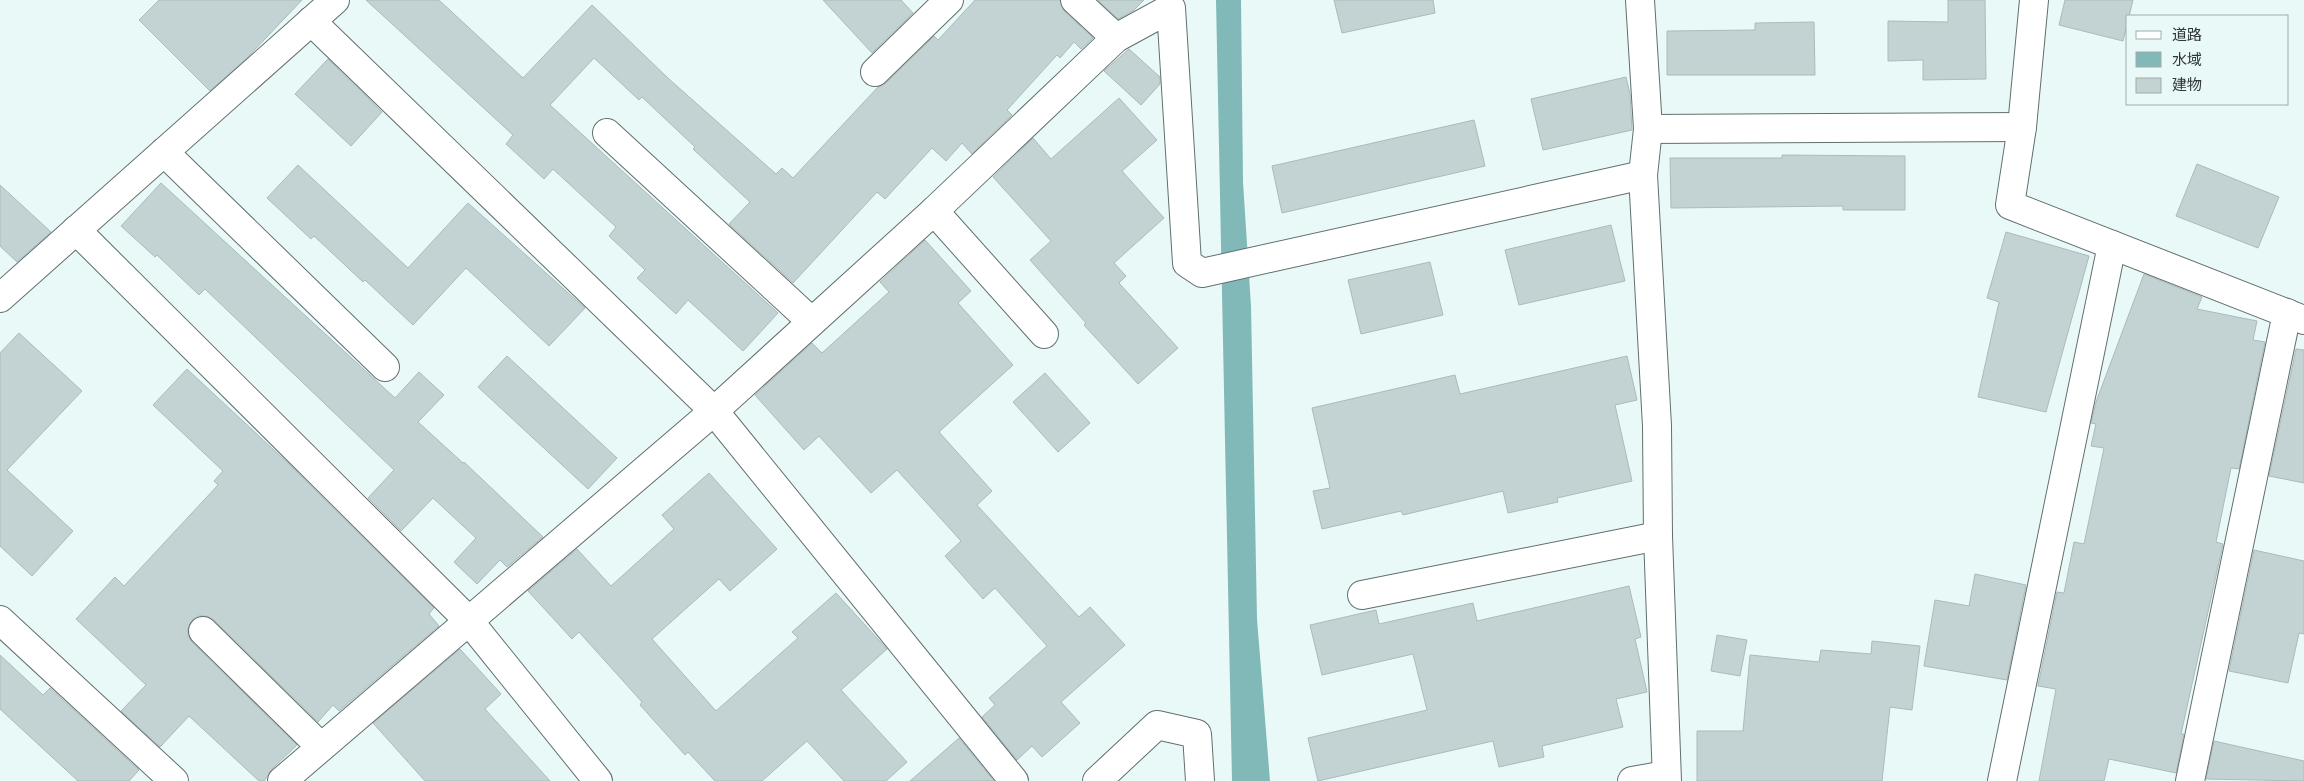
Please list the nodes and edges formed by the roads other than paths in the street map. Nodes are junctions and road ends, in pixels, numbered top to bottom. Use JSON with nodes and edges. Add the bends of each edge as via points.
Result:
{"nodes":[{"id":1,"x":335,"y":0,"type":"edge"},
{"id":2,"x":949,"y":0,"type":"edge"},
{"id":3,"x":1075,"y":0,"type":"edge"},
{"id":4,"x":1640,"y":0,"type":"edge"},
{"id":5,"x":2034,"y":0,"type":"edge"},
{"id":6,"x":312,"y":21,"type":"junction"},
{"id":7,"x":1116,"y":38,"type":"junction"},
{"id":8,"x":875,"y":72,"type":"dead end"},
{"id":9,"x":2022,"y":127,"type":"junction"},
{"id":10,"x":1648,"y":129,"type":"junction"},
{"id":11,"x":607,"y":133,"type":"dead end"},
{"id":12,"x":164,"y":152,"type":"junction"},
{"id":13,"x":1643,"y":175,"type":"junction"},
{"id":14,"x":934,"y":211,"type":"junction"},
{"id":15,"x":76,"y":230,"type":"junction"},
{"id":16,"x":2112,"y":245,"type":"junction"},
{"id":17,"x":0,"y":298,"type":"edge"},
{"id":18,"x":2296,"y":316,"type":"edge"},
{"id":19,"x":811,"y":321,"type":"junction"},
{"id":20,"x":1044,"y":334,"type":"dead end"},
{"id":21,"x":385,"y":367,"type":"dead end"},
{"id":22,"x":714,"y":410,"type":"junction"},
{"id":23,"x":1658,"y":536,"type":"junction"},
{"id":24,"x":1362,"y":595,"type":"dead end"},
{"id":25,"x":0,"y":620,"type":"edge"},
{"id":26,"x":469,"y":621,"type":"junction"},
{"id":27,"x":203,"y":631,"type":"dead end"},
{"id":28,"x":322,"y":747,"type":"junction"},
{"id":29,"x":1667,"y":778,"type":"edge"},
{"id":30,"x":174,"y":781,"type":"edge"},
{"id":31,"x":282,"y":781,"type":"edge"},
{"id":32,"x":598,"y":781,"type":"edge"},
{"id":33,"x":1014,"y":781,"type":"edge"},
{"id":34,"x":1097,"y":781,"type":"edge"},
{"id":35,"x":1200,"y":781,"type":"edge"},
{"id":36,"x":1632,"y":781,"type":"edge"},
{"id":37,"x":2002,"y":781,"type":"edge"},
{"id":38,"x":2190,"y":781,"type":"edge"}],
"edges":[{"from":1,"to":6,"type":"street"},
{"from":2,"to":8,"type":"street"},
{"from":3,"to":7,"type":"street"},
{"from":4,"to":10,"type":"street"},
{"from":5,"to":9,"type":"street"},
{"from":6,"to":12,"type":"street"},
{"from":6,"to":22,"type":"street"},
{"from":7,"to":13,"type":"street","via":[[1171,8],[1187,263],[1202,273]]},
{"from":7,"to":14,"type":"street"},
{"from":9,"to":10,"type":"street"},
{"from":9,"to":16,"type":"street","via":[[2010,205]]},
{"from":10,"to":13,"type":"street"},
{"from":11,"to":19,"type":"street"},
{"from":12,"to":15,"type":"street"},
{"from":12,"to":21,"type":"street"},
{"from":13,"to":23,"type":"street","via":[[1657,426]]},
{"from":14,"to":19,"type":"street"},
{"from":14,"to":20,"type":"street"},
{"from":15,"to":17,"type":"street"},
{"from":15,"to":26,"type":"street"},
{"from":16,"to":18,"type":"street"},
{"from":16,"to":37,"type":"street"},
{"from":18,"to":38,"type":"street"},
{"from":19,"to":22,"type":"street"},
{"from":22,"to":26,"type":"street"},
{"from":22,"to":33,"type":"street"},
{"from":23,"to":24,"type":"street"},
{"from":23,"to":29,"type":"street"},
{"from":25,"to":30,"type":"street"},
{"from":26,"to":28,"type":"street"},
{"from":26,"to":32,"type":"street"},
{"from":27,"to":28,"type":"street"},
{"from":28,"to":31,"type":"street"},
{"from":29,"to":36,"type":"street"},
{"from":34,"to":35,"type":"street","via":[[1157,725],[1197,734]]}]}
